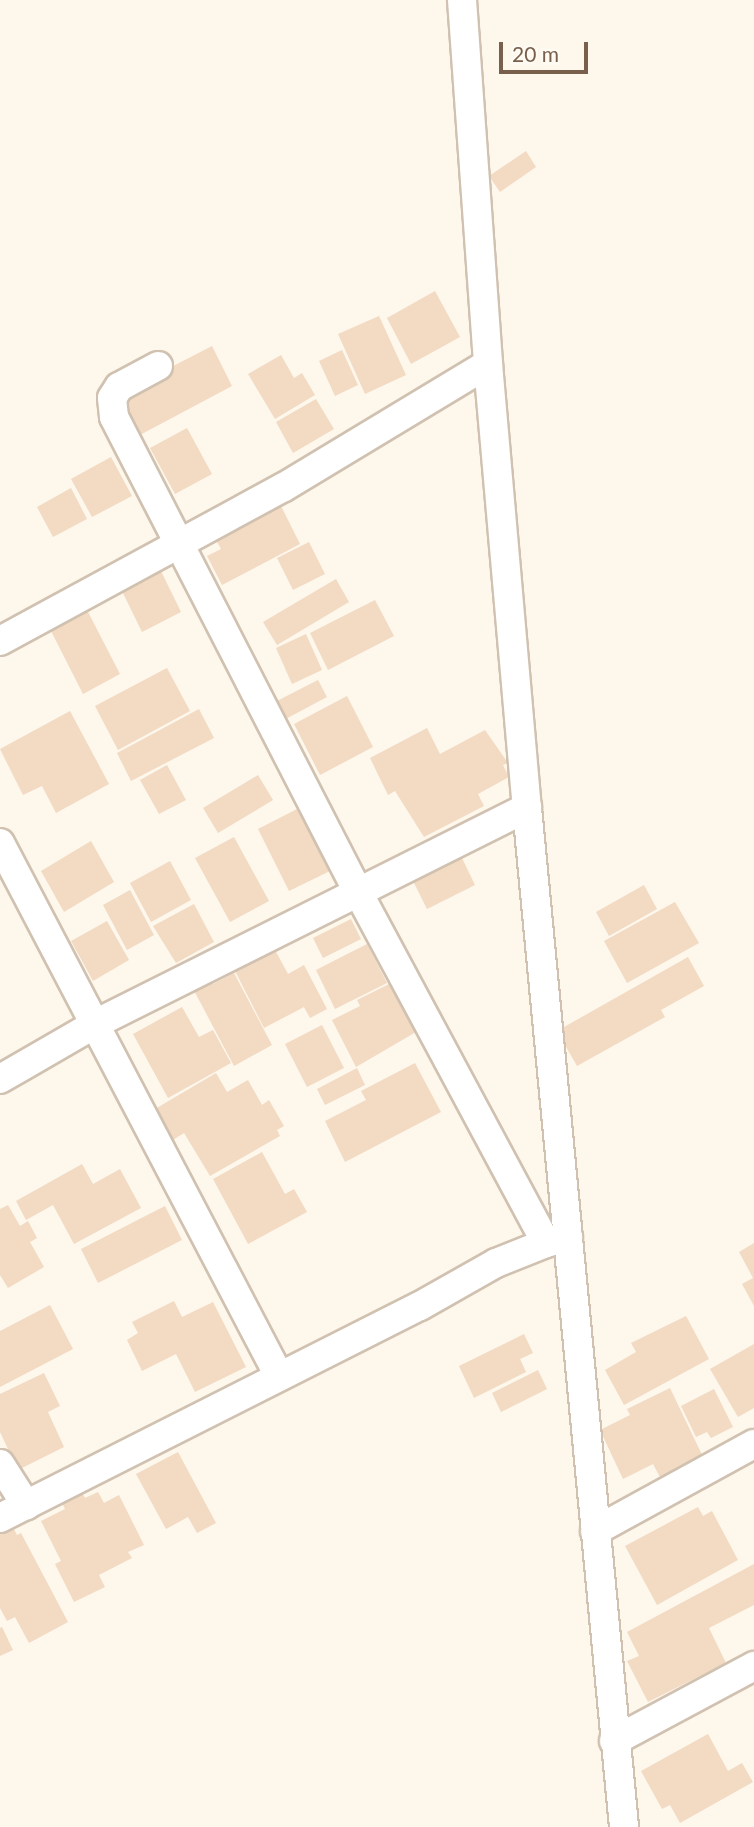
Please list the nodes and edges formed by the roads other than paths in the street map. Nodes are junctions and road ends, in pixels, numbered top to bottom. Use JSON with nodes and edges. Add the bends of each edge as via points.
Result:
{"nodes":[{"id":1,"x":462,"y":0,"type":"edge"},
{"id":2,"x":488,"y":364,"type":"junction"},
{"id":3,"x":158,"y":366,"type":"dead end"},
{"id":4,"x":179,"y":542,"type":"junction"},
{"id":5,"x":0,"y":641,"type":"edge"},
{"id":6,"x":527,"y":808,"type":"junction"},
{"id":7,"x":0,"y":843,"type":"edge"},
{"id":8,"x":359,"y":894,"type":"junction"},
{"id":9,"x":97,"y":1023,"type":"junction"},
{"id":10,"x":0,"y":1079,"type":"edge"},
{"id":11,"x":557,"y":1240,"type":"junction"},
{"id":12,"x":279,"y":1376,"type":"junction"},
{"id":13,"x":754,"y":1444,"type":"edge"},
{"id":14,"x":0,"y":1464,"type":"edge"},
{"id":15,"x":26,"y":1505,"type":"junction"},
{"id":16,"x":0,"y":1518,"type":"edge"},
{"id":17,"x":595,"y":1531,"type":"junction"},
{"id":18,"x":754,"y":1666,"type":"edge"},
{"id":19,"x":614,"y":1741,"type":"junction"},
{"id":20,"x":624,"y":1827,"type":"edge"}],
"edges":[{"from":1,"to":2,"type":"street"},
{"from":2,"to":4,"type":"street","via":[[284,487]]},
{"from":2,"to":6,"type":"street"},
{"from":3,"to":4,"type":"street","via":[[119,387],[112,398],[114,417]]},
{"from":4,"to":5,"type":"street"},
{"from":4,"to":8,"type":"street"},
{"from":6,"to":8,"type":"street"},
{"from":6,"to":11,"type":"street"},
{"from":7,"to":9,"type":"street"},
{"from":8,"to":9,"type":"street"},
{"from":8,"to":11,"type":"street"},
{"from":9,"to":10,"type":"street"},
{"from":9,"to":12,"type":"street"},
{"from":11,"to":12,"type":"street","via":[[496,1263]]},
{"from":11,"to":17,"type":"street"},
{"from":12,"to":15,"type":"street"},
{"from":13,"to":17,"type":"street"},
{"from":14,"to":15,"type":"street"},
{"from":15,"to":16,"type":"street"},
{"from":17,"to":19,"type":"street"},
{"from":18,"to":19,"type":"street"},
{"from":19,"to":20,"type":"street"}]}
